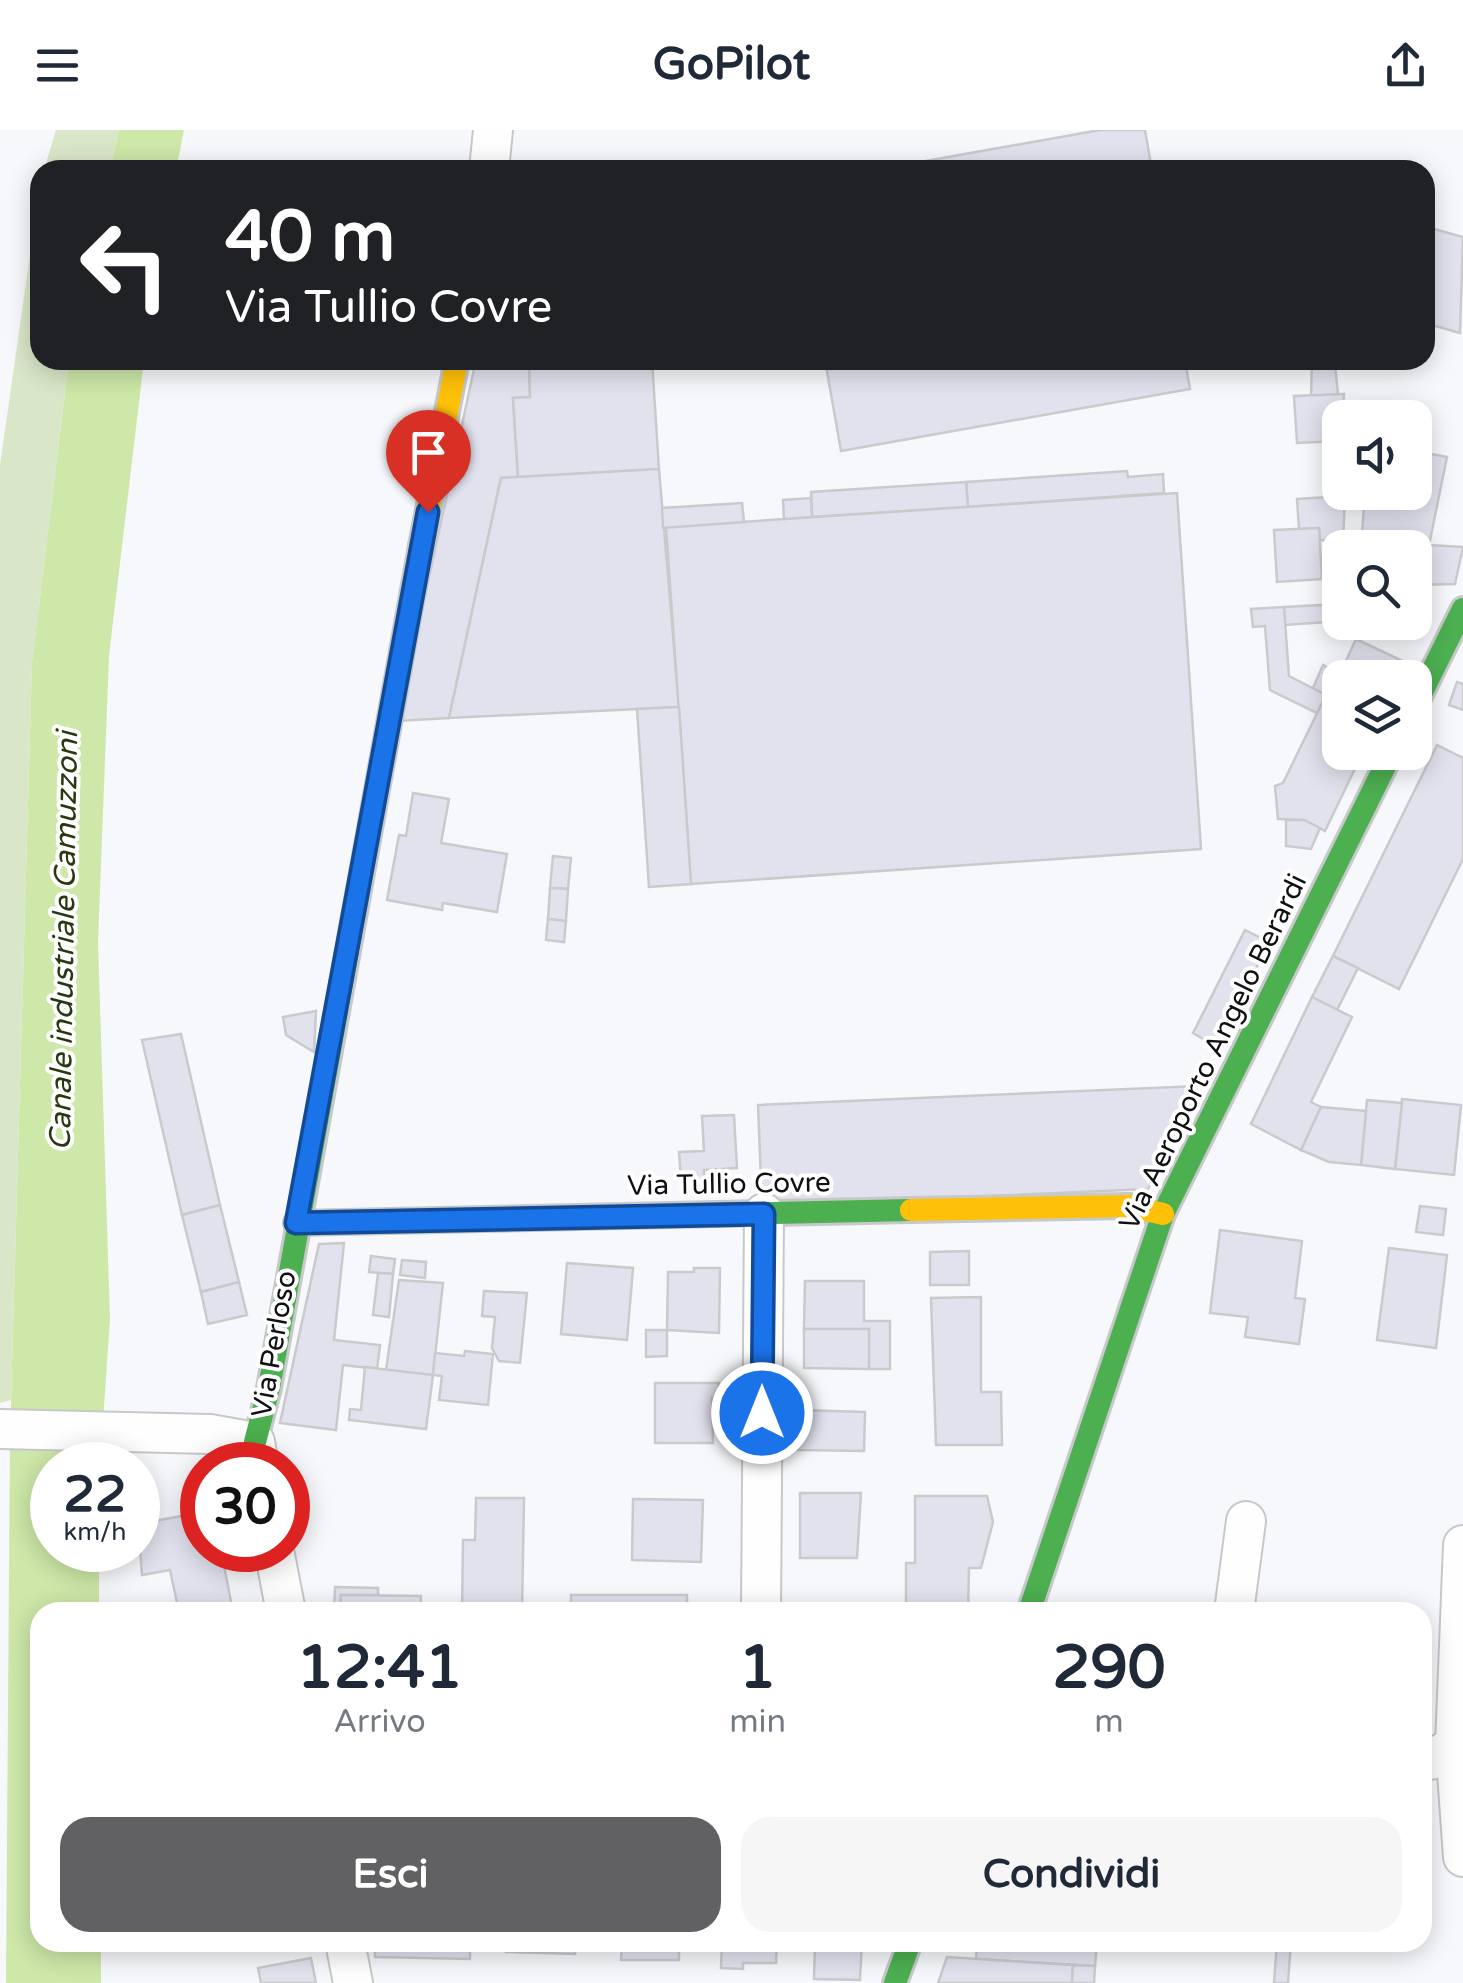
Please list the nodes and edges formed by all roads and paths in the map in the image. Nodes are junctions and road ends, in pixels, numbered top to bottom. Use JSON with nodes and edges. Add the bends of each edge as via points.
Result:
{"nodes":[{"id":1,"x":494,"y":130,"type":"edge"},
{"id":2,"x":490,"y":160,"type":"edge"},
{"id":3,"x":455,"y":370,"type":"edge"},
{"id":4,"x":1463,"y":608,"type":"edge"},
{"id":5,"x":1432,"y":671,"type":"edge"},
{"id":6,"x":1383,"y":770,"type":"edge"},
{"id":7,"x":764,"y":1214,"type":"junction"},
{"id":8,"x":1164,"y":1214,"type":"junction"},
{"id":9,"x":296,"y":1223,"type":"junction"},
{"id":10,"x":0,"y":1429,"type":"edge"},
{"id":11,"x":229,"y":1442,"type":"edge"},
{"id":12,"x":260,"y":1442,"type":"edge"},
{"id":13,"x":1246,"y":1520,"type":"dead end"},
{"id":14,"x":1463,"y":1545,"type":"edge"},
{"id":15,"x":278,"y":1572,"type":"edge"},
{"id":16,"x":284,"y":1602,"type":"edge"},
{"id":17,"x":761,"y":1602,"type":"edge"},
{"id":18,"x":1033,"y":1602,"type":"edge"},
{"id":19,"x":1235,"y":1602,"type":"edge"},
{"id":20,"x":1439,"y":1753,"type":"edge"},
{"id":21,"x":1463,"y":1857,"type":"edge"},
{"id":22,"x":347,"y":1952,"type":"edge"},
{"id":23,"x":906,"y":1952,"type":"edge"},
{"id":24,"x":352,"y":1983,"type":"edge"},
{"id":25,"x":895,"y":1983,"type":"edge"}],
"edges":[{"from":1,"to":2,"type":"street"},
{"from":3,"to":9,"type":"street","name":"Via Perloso"},
{"from":4,"to":5,"type":"street"},
{"from":6,"to":8,"type":"street","name":"Via Aeroporto Angelo Berardi"},
{"from":7,"to":8,"type":"street","name":"Via Tullio Covre","via":[[1129,1206]]},
{"from":7,"to":9,"type":"street","name":"Via Tullio Covre"},
{"from":7,"to":17,"type":"street"},
{"from":8,"to":18,"type":"street","name":"Via Aeroporto Angelo Berardi"},
{"from":9,"to":12,"type":"street","name":"Via Perloso"},
{"from":10,"to":11,"type":"street","name":"Via Perloso","via":[[210,1434]]},
{"from":13,"to":19,"type":"street"},
{"from":14,"to":20,"type":"street"},
{"from":15,"to":16,"type":"street"},
{"from":20,"to":21,"type":"street"},
{"from":22,"to":24,"type":"street"},
{"from":23,"to":25,"type":"street"}]}
